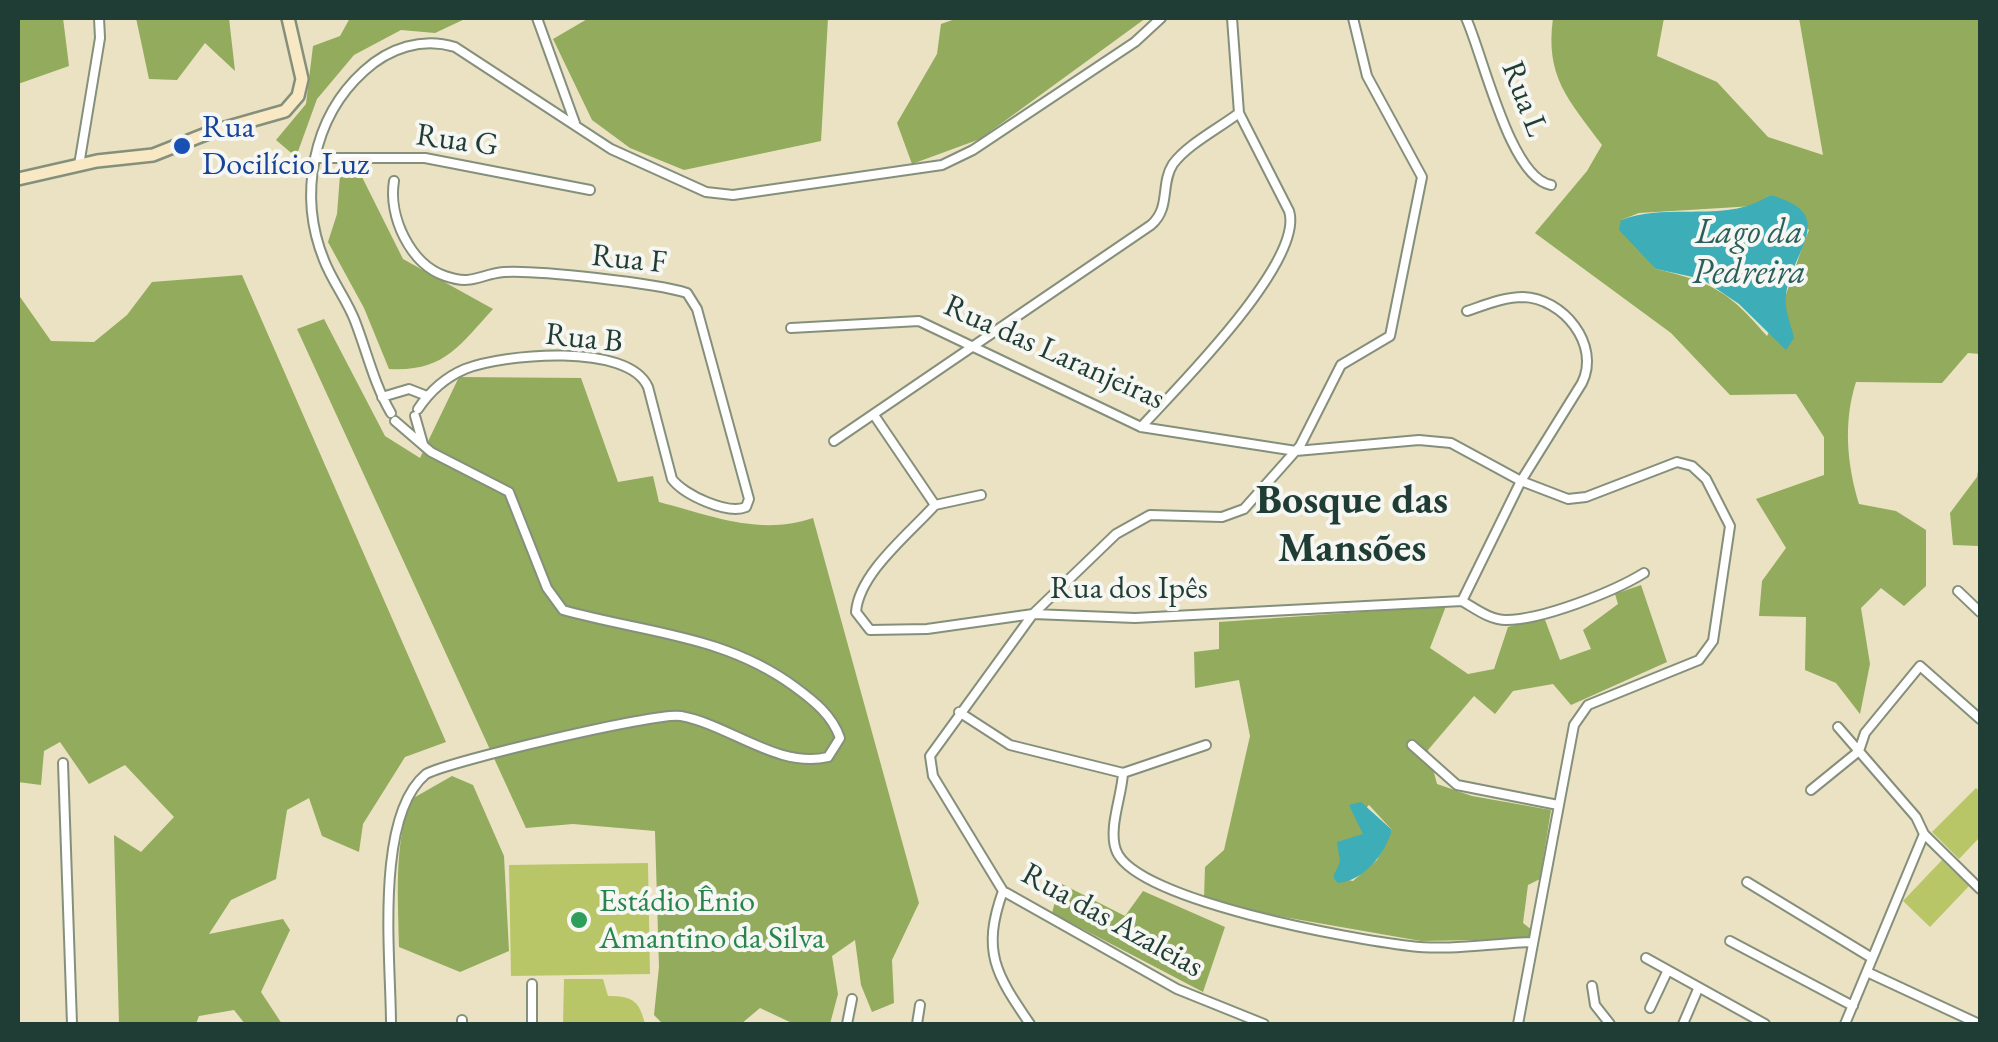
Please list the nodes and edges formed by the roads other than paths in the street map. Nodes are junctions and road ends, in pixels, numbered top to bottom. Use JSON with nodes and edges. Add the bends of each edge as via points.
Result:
{"nodes":[{"id":1,"x":99,"y":18,"type":"edge"},
{"id":2,"x":288,"y":18,"type":"edge"},
{"id":3,"x":537,"y":18,"type":"edge"},
{"id":4,"x":1161,"y":18,"type":"edge"},
{"id":5,"x":1232,"y":18,"type":"edge"},
{"id":6,"x":1353,"y":18,"type":"edge"},
{"id":7,"x":1468,"y":19,"type":"edge"},
{"id":8,"x":1238,"y":114,"type":"junction"},
{"id":9,"x":575,"y":122,"type":"junction"},
{"id":10,"x":315,"y":158,"type":"junction"},
{"id":11,"x":79,"y":164,"type":"junction"},
{"id":12,"x":18,"y":180,"type":"edge"},
{"id":13,"x":394,"y":182,"type":"dead end"},
{"id":14,"x":1552,"y":185,"type":"dead end"},
{"id":15,"x":590,"y":190,"type":"dead end"},
{"id":16,"x":1468,"y":310,"type":"dead end"},
{"id":17,"x":792,"y":328,"type":"dead end"},
{"id":18,"x":976,"y":348,"type":"junction"},
{"id":19,"x":426,"y":396,"type":"junction"},
{"id":20,"x":382,"y":397,"type":"junction"},
{"id":21,"x":874,"y":416,"type":"junction"},
{"id":22,"x":1140,"y":427,"type":"junction"},
{"id":23,"x":834,"y":441,"type":"dead end"},
{"id":24,"x":424,"y":444,"type":"junction"},
{"id":25,"x":1296,"y":451,"type":"junction"},
{"id":26,"x":1521,"y":481,"type":"junction"},
{"id":27,"x":981,"y":495,"type":"dead end"},
{"id":28,"x":935,"y":505,"type":"junction"},
{"id":29,"x":733,"y":510,"type":"joint"},
{"id":30,"x":1644,"y":573,"type":"dead end"},
{"id":31,"x":1958,"y":591,"type":"dead end"},
{"id":32,"x":1462,"y":601,"type":"junction"},
{"id":33,"x":1980,"y":612,"type":"edge"},
{"id":34,"x":1033,"y":614,"type":"junction"},
{"id":35,"x":958,"y":712,"type":"junction"},
{"id":36,"x":1980,"y":718,"type":"edge"},
{"id":37,"x":1838,"y":727,"type":"dead end"},
{"id":38,"x":1206,"y":745,"type":"dead end"},
{"id":39,"x":1412,"y":746,"type":"dead end"},
{"id":40,"x":1860,"y":752,"type":"junction"},
{"id":41,"x":63,"y":763,"type":"dead end"},
{"id":42,"x":1123,"y":773,"type":"junction"},
{"id":43,"x":1811,"y":790,"type":"dead end"},
{"id":44,"x":1558,"y":805,"type":"junction"},
{"id":45,"x":1924,"y":834,"type":"junction"},
{"id":46,"x":1747,"y":882,"type":"dead end"},
{"id":47,"x":1980,"y":889,"type":"edge"},
{"id":48,"x":1002,"y":891,"type":"junction"},
{"id":49,"x":1730,"y":941,"type":"dead end"},
{"id":50,"x":1533,"y":942,"type":"junction"},
{"id":51,"x":1646,"y":958,"type":"dead end"},
{"id":52,"x":1872,"y":958,"type":"junction"},
{"id":53,"x":1667,"y":972,"type":"junction"},
{"id":54,"x":1866,"y":972,"type":"junction"},
{"id":55,"x":532,"y":984,"type":"dead end"},
{"id":56,"x":1592,"y":986,"type":"dead end"},
{"id":57,"x":1698,"y":988,"type":"junction"},
{"id":58,"x":852,"y":999,"type":"dead end"},
{"id":59,"x":920,"y":1005,"type":"dead end"},
{"id":60,"x":1853,"y":1006,"type":"junction"},
{"id":61,"x":1650,"y":1008,"type":"dead end"},
{"id":62,"x":72,"y":1024,"type":"edge"},
{"id":63,"x":391,"y":1024,"type":"edge"},
{"id":64,"x":532,"y":1024,"type":"edge"},
{"id":65,"x":847,"y":1024,"type":"edge"},
{"id":66,"x":917,"y":1024,"type":"edge"},
{"id":67,"x":1030,"y":1024,"type":"edge"},
{"id":68,"x":1264,"y":1024,"type":"edge"},
{"id":69,"x":1518,"y":1024,"type":"edge"},
{"id":70,"x":1610,"y":1024,"type":"edge"},
{"id":71,"x":1684,"y":1024,"type":"edge"},
{"id":72,"x":1765,"y":1024,"type":"edge"},
{"id":73,"x":1845,"y":1024,"type":"edge"},
{"id":74,"x":1979,"y":1024,"type":"edge"}],
"edges":[{"from":1,"to":11,"type":"street"},
{"from":2,"to":11,"type":"main road","via":[[302,79],[285,111],[153,155]]},
{"from":3,"to":9,"type":"street"},
{"from":4,"to":9,"type":"street","via":[[973,150],[925,170],[718,194],[611,149]]},
{"from":5,"to":8,"type":"street"},
{"from":6,"to":25,"type":"street","name":"Rua das Azaleias","via":[[1367,76],[1419,168],[1423,190],[1394,328],[1384,342],[1340,365]]},
{"from":7,"to":14,"type":"street","name":"Rua L","via":[[1514,149],[1534,179]]},
{"from":8,"to":18,"type":"street","via":[[1171,167],[1158,218]]},
{"from":8,"to":22,"type":"street","via":[[1289,211],[1290,229],[1254,300]]},
{"from":9,"to":10,"type":"street","via":[[455,47],[417,44],[392,51],[353,81],[326,123]]},
{"from":10,"to":15,"type":"street","name":"Rua G","via":[[425,158]]},
{"from":10,"to":20,"type":"street","via":[[310,194],[320,247]]},
{"from":11,"to":12,"type":"main road"},
{"from":13,"to":29,"type":"street","name":"Rua F","via":[[393,207],[403,232],[423,262],[444,276],[478,282],[503,272],[687,293],[697,308],[749,498],[746,507]]},
{"from":16,"to":26,"type":"street","via":[[1506,299],[1538,300],[1562,312],[1584,346],[1588,366],[1582,384]]},
{"from":17,"to":18,"type":"street","name":"Rua das Laranjeiras","via":[[918,321]]},
{"from":18,"to":21,"type":"street"},
{"from":18,"to":22,"type":"street","name":"Rua das Laranjeiras"},
{"from":19,"to":20,"type":"street","via":[[408,389]]},
{"from":19,"to":24,"type":"street","name":"Rua B","via":[[416,413]]},
{"from":19,"to":29,"type":"street","name":"Rua B","via":[[448,378],[488,362],[565,355],[628,367],[648,387],[672,479],[680,489]]},
{"from":20,"to":24,"type":"street","via":[[393,417]]},
{"from":21,"to":23,"type":"street"},
{"from":21,"to":28,"type":"street"},
{"from":22,"to":25,"type":"street","name":"Rua das Laranjeiras"},
{"from":24,"to":63,"type":"street","via":[[509,492],[547,588],[563,610],[736,651],[824,710],[840,738],[828,757],[800,760],[714,725],[662,714],[426,774],[408,795],[393,834]]},
{"from":25,"to":26,"type":"street","name":"Rua das Laranjeiras","via":[[1438,440],[1466,448]]},
{"from":25,"to":34,"type":"street","name":"Rua das Azaleias","via":[[1234,514],[1176,512],[1132,522]]},
{"from":26,"to":32,"type":"street"},
{"from":26,"to":44,"type":"street","name":"Rua das Laranjeiras","via":[[1576,499],[1684,463],[1706,480],[1730,526],[1708,651],[1580,714]]},
{"from":27,"to":28,"type":"street"},
{"from":28,"to":34,"type":"street","name":"Rua dos Ipês","via":[[872,575],[856,606],[864,626],[893,631]]},
{"from":30,"to":32,"type":"street","name":"Rua dos Ipês","via":[[1512,620]]},
{"from":31,"to":33,"type":"street"},
{"from":32,"to":34,"type":"street","name":"Rua dos Ipês","via":[[1135,618]]},
{"from":34,"to":35,"type":"street","name":"Rua das Azaleias"},
{"from":35,"to":42,"type":"street","via":[[1010,745]]},
{"from":35,"to":48,"type":"street","name":"Rua das Azaleias","via":[[933,746],[930,767]]},
{"from":36,"to":40,"type":"street","via":[[1920,666],[1866,733]]},
{"from":37,"to":40,"type":"street"},
{"from":38,"to":42,"type":"street"},
{"from":39,"to":44,"type":"street","via":[[1457,785]]},
{"from":40,"to":43,"type":"street"},
{"from":40,"to":45,"type":"street"},
{"from":41,"to":62,"type":"street"},
{"from":42,"to":50,"type":"street","via":[[1118,854],[1129,867],[1195,899],[1257,919],[1410,946]]},
{"from":44,"to":50,"type":"street","name":"Rua das Laranjeiras"},
{"from":45,"to":47,"type":"street"},
{"from":45,"to":52,"type":"street"},
{"from":46,"to":52,"type":"street"},
{"from":48,"to":67,"type":"street","via":[[991,929],[993,958]]},
{"from":48,"to":68,"type":"street","name":"Rua das Azaleias","via":[[1177,989]]},
{"from":49,"to":60,"type":"street"},
{"from":50,"to":69,"type":"street","name":"Rua das Laranjeiras"},
{"from":51,"to":53,"type":"street"},
{"from":52,"to":54,"type":"street"},
{"from":53,"to":57,"type":"street"},
{"from":53,"to":61,"type":"street"},
{"from":54,"to":60,"type":"street"},
{"from":54,"to":74,"type":"street"},
{"from":55,"to":64,"type":"street"},
{"from":56,"to":70,"type":"street","via":[[1595,1005]]},
{"from":57,"to":71,"type":"street"},
{"from":57,"to":72,"type":"street"},
{"from":58,"to":65,"type":"street"},
{"from":59,"to":66,"type":"street"},
{"from":60,"to":73,"type":"street"}]}
